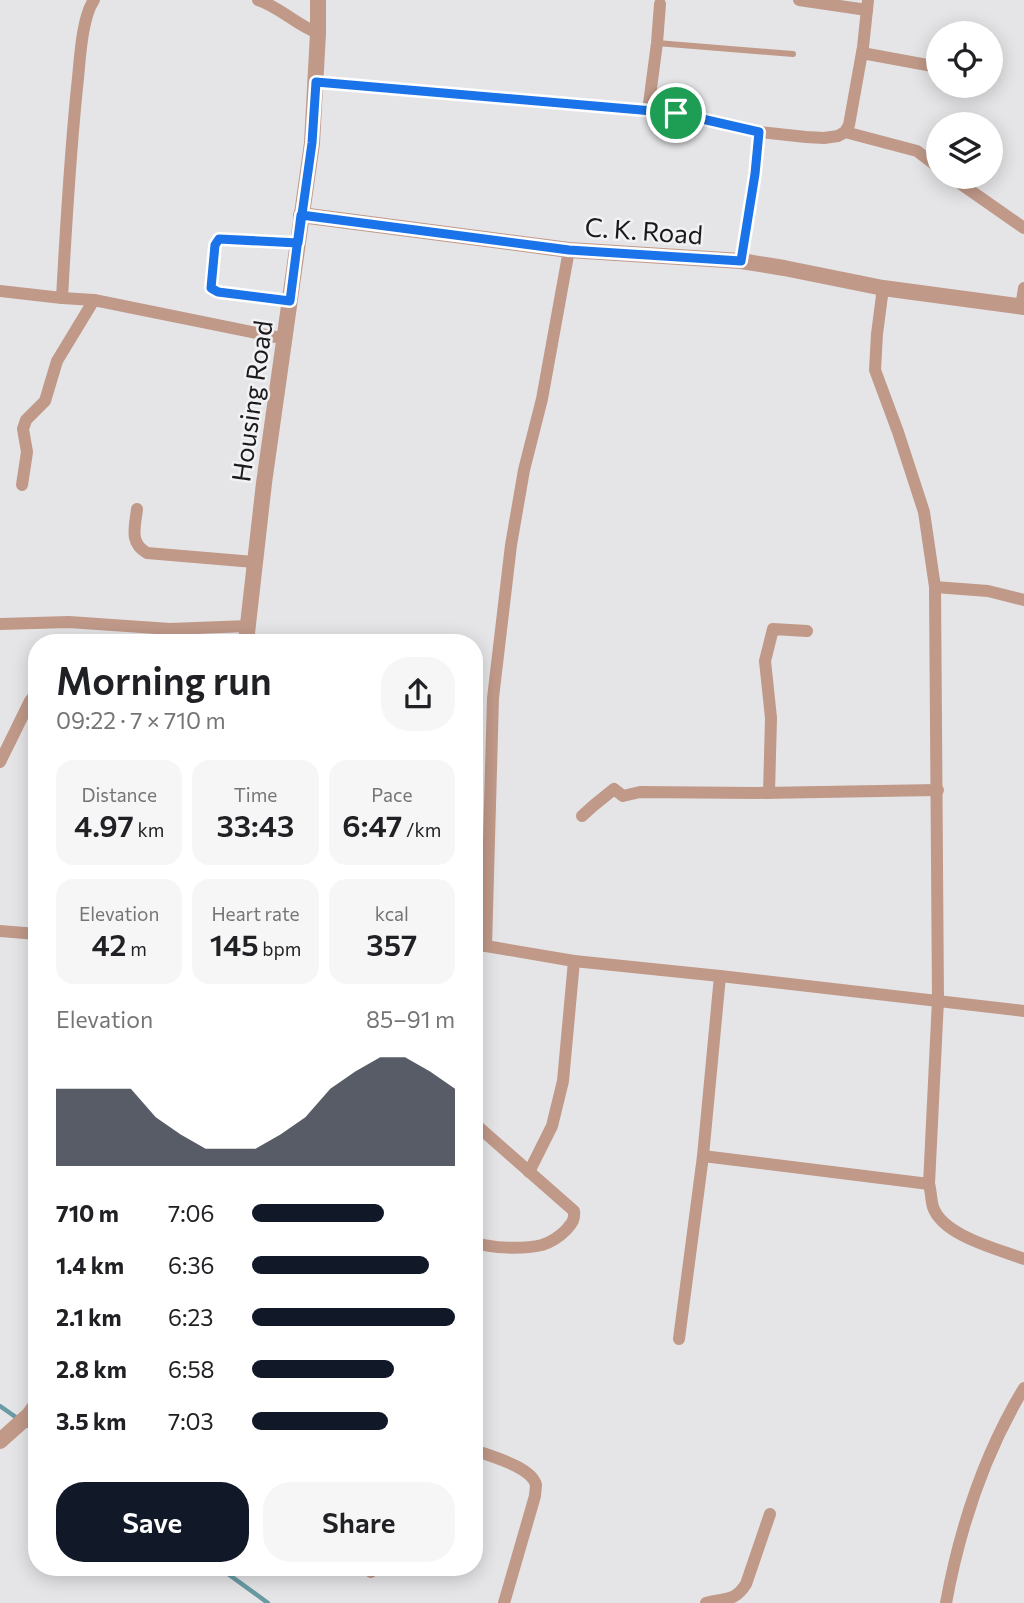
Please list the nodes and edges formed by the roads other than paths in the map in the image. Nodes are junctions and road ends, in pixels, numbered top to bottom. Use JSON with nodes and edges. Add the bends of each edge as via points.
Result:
{"nodes":[{"id":1,"x":93,"y":0,"type":"edge"},
{"id":2,"x":258,"y":0,"type":"edge"},
{"id":3,"x":318,"y":0,"type":"edge"},
{"id":4,"x":799,"y":0,"type":"edge"},
{"id":5,"x":660,"y":4,"type":"dead end"},
{"id":6,"x":867,"y":5,"type":"edge"},
{"id":7,"x":318,"y":33,"type":"junction"},
{"id":8,"x":657,"y":43,"type":"junction"},
{"id":9,"x":862,"y":53,"type":"junction"},
{"id":10,"x":793,"y":54,"type":"dead end"},
{"id":11,"x":926,"y":65,"type":"edge"},
{"id":12,"x":316,"y":82,"type":"junction"},
{"id":13,"x":648,"y":110,"type":"junction"},
{"id":14,"x":759,"y":132,"type":"junction"},
{"id":15,"x":845,"y":132,"type":"junction"},
{"id":16,"x":926,"y":158,"type":"edge"},
{"id":17,"x":968,"y":189,"type":"edge"},
{"id":18,"x":301,"y":215,"type":"junction"},
{"id":19,"x":1024,"y":228,"type":"edge"},
{"id":20,"x":298,"y":243,"type":"junction"},
{"id":21,"x":569,"y":250,"type":"junction"},
{"id":22,"x":741,"y":261,"type":"junction"},
{"id":23,"x":883,"y":288,"type":"junction"},
{"id":24,"x":1024,"y":288,"type":"edge"},
{"id":25,"x":0,"y":291,"type":"edge"},
{"id":26,"x":62,"y":299,"type":"junction"},
{"id":27,"x":93,"y":300,"type":"junction"},
{"id":28,"x":290,"y":301,"type":"junction"},
{"id":29,"x":1023,"y":307,"type":"edge"},
{"id":30,"x":286,"y":339,"type":"junction"},
{"id":31,"x":22,"y":485,"type":"dead end"},
{"id":32,"x":136,"y":509,"type":"dead end"},
{"id":33,"x":254,"y":562,"type":"junction"},
{"id":34,"x":935,"y":587,"type":"junction"},
{"id":35,"x":1024,"y":600,"type":"edge"},
{"id":36,"x":0,"y":624,"type":"edge"},
{"id":37,"x":807,"y":631,"type":"dead end"},
{"id":38,"x":247,"y":634,"type":"edge"},
{"id":39,"x":28,"y":705,"type":"edge"},
{"id":40,"x":0,"y":762,"type":"edge"},
{"id":41,"x":938,"y":790,"type":"junction"},
{"id":42,"x":769,"y":793,"type":"junction"},
{"id":43,"x":582,"y":816,"type":"dead end"},
{"id":44,"x":483,"y":889,"type":"edge"},
{"id":45,"x":0,"y":931,"type":"edge"},
{"id":46,"x":28,"y":933,"type":"edge"},
{"id":47,"x":483,"y":946,"type":"edge"},
{"id":48,"x":574,"y":961,"type":"junction"},
{"id":49,"x":720,"y":976,"type":"junction"},
{"id":50,"x":938,"y":1000,"type":"junction"},
{"id":51,"x":1024,"y":1011,"type":"edge"},
{"id":52,"x":483,"y":1130,"type":"edge"},
{"id":53,"x":702,"y":1156,"type":"junction"},
{"id":54,"x":529,"y":1172,"type":"junction"},
{"id":55,"x":929,"y":1184,"type":"junction"},
{"id":56,"x":483,"y":1244,"type":"edge"},
{"id":57,"x":1024,"y":1259,"type":"edge"},
{"id":58,"x":679,"y":1339,"type":"dead end"},
{"id":59,"x":1024,"y":1388,"type":"edge"},
{"id":60,"x":28,"y":1414,"type":"edge"},
{"id":61,"x":0,"y":1441,"type":"edge"},
{"id":62,"x":483,"y":1453,"type":"edge"},
{"id":63,"x":770,"y":1514,"type":"dead end"},
{"id":64,"x":504,"y":1603,"type":"edge"},
{"id":65,"x":706,"y":1603,"type":"edge"},
{"id":66,"x":946,"y":1603,"type":"edge"}],
"edges":[{"from":1,"to":26,"type":"street","via":[[81,47],[71,140]]},
{"from":2,"to":7,"type":"street"},
{"from":3,"to":7,"type":"street","name":"Housing Road"},
{"from":4,"to":6,"type":"street"},
{"from":5,"to":8,"type":"street"},
{"from":6,"to":9,"type":"street"},
{"from":7,"to":12,"type":"street","name":"Housing Road"},
{"from":8,"to":10,"type":"lane"},
{"from":8,"to":13,"type":"street"},
{"from":9,"to":11,"type":"street"},
{"from":9,"to":15,"type":"street"},
{"from":12,"to":13,"type":"street"},
{"from":12,"to":18,"type":"street","name":"Housing Road"},
{"from":13,"to":14,"type":"street"},
{"from":14,"to":15,"type":"street","via":[[824,138]]},
{"from":14,"to":22,"type":"street"},
{"from":15,"to":16,"type":"street","via":[[917,151]]},
{"from":17,"to":19,"type":"street"},
{"from":18,"to":20,"type":"street","name":"Housing Road"},
{"from":18,"to":21,"type":"street","name":"C. K. Road"},
{"from":20,"to":28,"type":"street","name":"Housing Road"},
{"from":20,"to":28,"type":"lane","via":[[219,239],[215,245],[211,288]]},
{"from":21,"to":22,"type":"street","name":"C. K. Road"},
{"from":21,"to":44,"type":"street","via":[[515,520],[493,698]]},
{"from":22,"to":23,"type":"street","name":"C. K. Road"},
{"from":23,"to":29,"type":"street","name":"C. K. Road"},
{"from":23,"to":34,"type":"street","via":[[875,370],[924,512]]},
{"from":24,"to":29,"type":"street"},
{"from":25,"to":26,"type":"street"},
{"from":26,"to":27,"type":"street"},
{"from":27,"to":30,"type":"street"},
{"from":27,"to":31,"type":"street","via":[[57,361],[45,401],[26,420]]},
{"from":28,"to":30,"type":"street","name":"Housing Road"},
{"from":30,"to":33,"type":"street","name":"Housing Road"},
{"from":32,"to":33,"type":"street","via":[[134,540],[140,549]]},
{"from":33,"to":38,"type":"street","name":"Housing Road"},
{"from":34,"to":35,"type":"street","via":[[988,591]]},
{"from":34,"to":41,"type":"street"},
{"from":36,"to":38,"type":"street","via":[[69,622]]},
{"from":37,"to":42,"type":"street","via":[[773,629],[765,661],[771,718]]},
{"from":39,"to":40,"type":"street"},
{"from":41,"to":42,"type":"street"},
{"from":41,"to":50,"type":"street"},
{"from":42,"to":43,"type":"street","via":[[640,792],[623,796],[614,789]]},
{"from":45,"to":46,"type":"street"},
{"from":47,"to":48,"type":"street"},
{"from":48,"to":49,"type":"street"},
{"from":48,"to":54,"type":"street","via":[[563,1081],[552,1126]]},
{"from":49,"to":50,"type":"street"},
{"from":49,"to":53,"type":"street"},
{"from":50,"to":51,"type":"street"},
{"from":50,"to":55,"type":"street"},
{"from":52,"to":54,"type":"street"},
{"from":53,"to":55,"type":"street"},
{"from":53,"to":58,"type":"street"},
{"from":54,"to":56,"type":"street","via":[[574,1211],[575,1220],[556,1239],[542,1245],[508,1248]]},
{"from":55,"to":57,"type":"street","via":[[933,1207],[947,1225]]},
{"from":59,"to":66,"type":"street","via":[[979,1479]]},
{"from":60,"to":61,"type":"street"},
{"from":62,"to":64,"type":"street","via":[[523,1469],[536,1485]]},
{"from":63,"to":65,"type":"street","via":[[741,1593]]}]}
